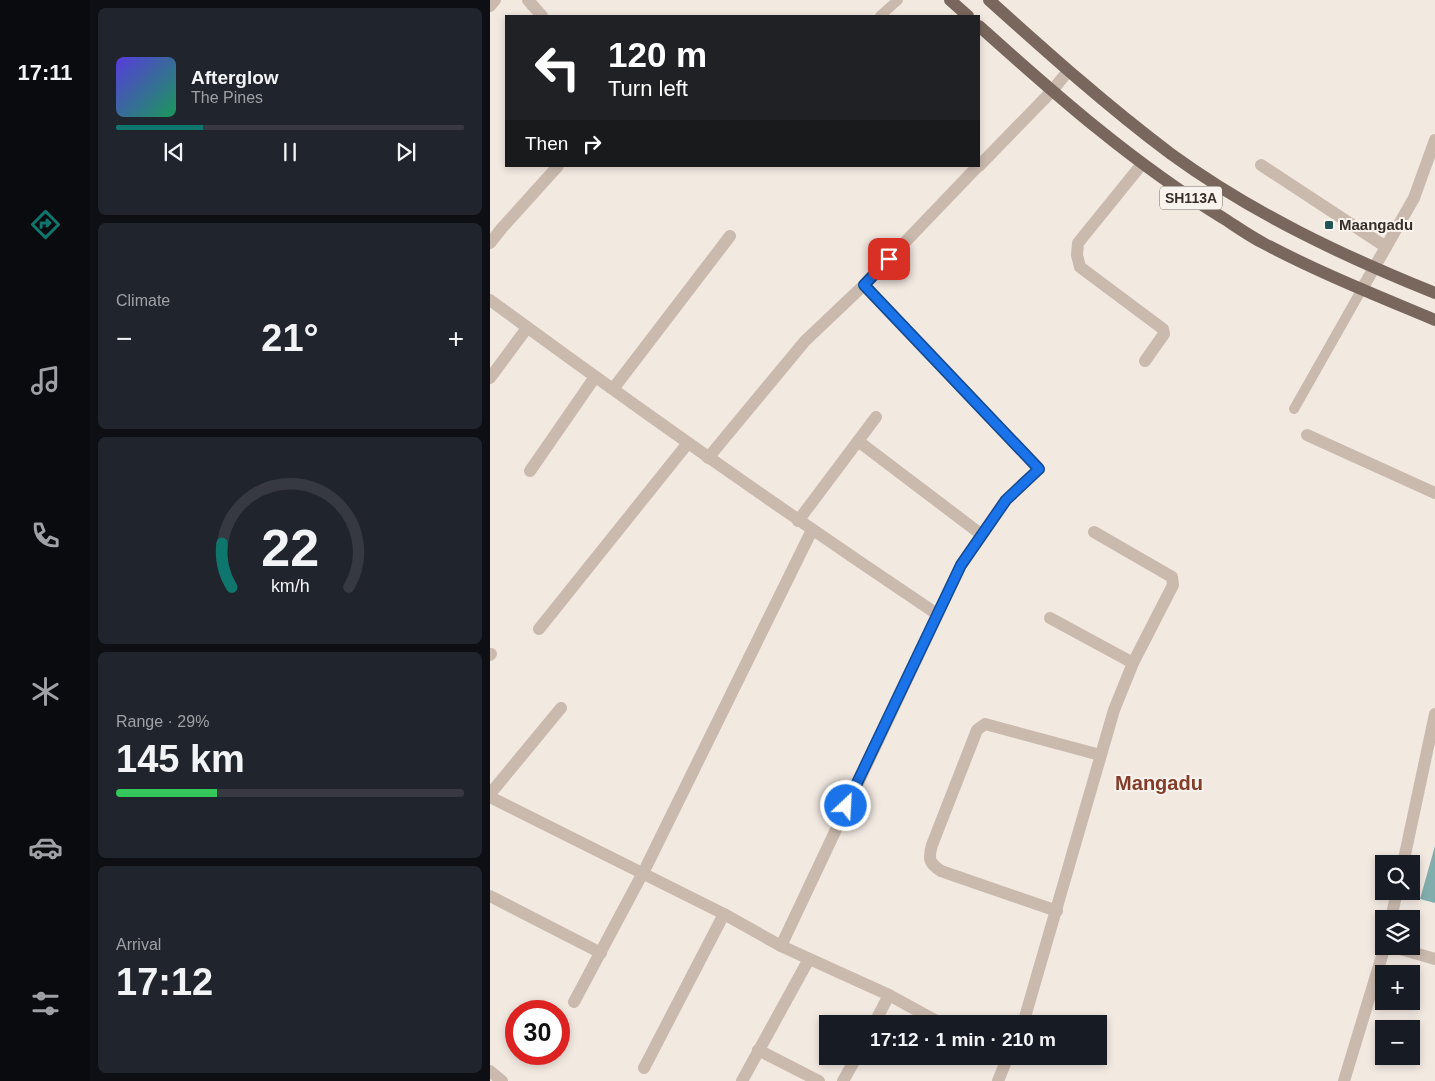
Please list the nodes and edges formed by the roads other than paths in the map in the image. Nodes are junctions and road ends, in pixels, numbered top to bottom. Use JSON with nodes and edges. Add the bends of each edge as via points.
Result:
{"nodes":[{"id":1,"x":495,"y":0,"type":"edge"},
{"id":2,"x":528,"y":0,"type":"edge"},
{"id":3,"x":898,"y":0,"type":"edge"},
{"id":4,"x":950,"y":0,"type":"edge"},
{"id":5,"x":989,"y":0,"type":"edge"},
{"id":6,"x":490,"y":6,"type":"edge"},
{"id":7,"x":541,"y":15,"type":"edge"},
{"id":8,"x":881,"y":15,"type":"edge"},
{"id":9,"x":967,"y":15,"type":"edge"},
{"id":10,"x":980,"y":27,"type":"edge"},
{"id":11,"x":1068,"y":71,"type":"junction"},
{"id":12,"x":1052,"y":90,"type":"junction"},
{"id":13,"x":1435,"y":140,"type":"edge"},
{"id":14,"x":1142,"y":164,"type":"junction"},
{"id":15,"x":980,"y":165,"type":"edge"},
{"id":16,"x":1261,"y":165,"type":"dead end"},
{"id":17,"x":557,"y":167,"type":"edge"},
{"id":18,"x":978,"y":167,"type":"edge"},
{"id":19,"x":730,"y":236,"type":"dead end"},
{"id":20,"x":490,"y":243,"type":"edge"},
{"id":21,"x":1386,"y":247,"type":"junction"},
{"id":22,"x":1374,"y":268,"type":"junction"},
{"id":23,"x":864,"y":285,"type":"junction"},
{"id":24,"x":1362,"y":289,"type":"junction"},
{"id":25,"x":1435,"y":293,"type":"edge"},
{"id":26,"x":490,"y":300,"type":"edge"},
{"id":27,"x":1435,"y":320,"type":"edge"},
{"id":28,"x":527,"y":328,"type":"junction"},
{"id":29,"x":1145,"y":361,"type":"dead end"},
{"id":30,"x":595,"y":377,"type":"junction"},
{"id":31,"x":490,"y":378,"type":"edge"},
{"id":32,"x":613,"y":390,"type":"junction"},
{"id":33,"x":1294,"y":408,"type":"dead end"},
{"id":34,"x":876,"y":417,"type":"dead end"},
{"id":35,"x":1307,"y":435,"type":"dead end"},
{"id":36,"x":858,"y":441,"type":"junction"},
{"id":37,"x":688,"y":443,"type":"junction"},
{"id":38,"x":708,"y":458,"type":"junction"},
{"id":39,"x":530,"y":471,"type":"dead end"},
{"id":40,"x":1435,"y":493,"type":"edge"},
{"id":41,"x":798,"y":521,"type":"junction"},
{"id":42,"x":812,"y":530,"type":"junction"},
{"id":43,"x":1094,"y":532,"type":"dead end"},
{"id":44,"x":982,"y":535,"type":"junction"},
{"id":45,"x":937,"y":614,"type":"junction"},
{"id":46,"x":1050,"y":618,"type":"dead end"},
{"id":47,"x":539,"y":630,"type":"dead end"},
{"id":48,"x":1133,"y":663,"type":"junction"},
{"id":49,"x":561,"y":708,"type":"dead end"},
{"id":50,"x":1435,"y":714,"type":"edge"},
{"id":51,"x":1100,"y":755,"type":"junction"},
{"id":52,"x":490,"y":796,"type":"edge"},
{"id":53,"x":1405,"y":855,"type":"edge"},
{"id":54,"x":643,"y":873,"type":"junction"},
{"id":55,"x":490,"y":896,"type":"edge"},
{"id":56,"x":1057,"y":911,"type":"junction"},
{"id":57,"x":724,"y":914,"type":"junction"},
{"id":58,"x":781,"y":946,"type":"junction"},
{"id":59,"x":601,"y":953,"type":"junction"},
{"id":60,"x":1382,"y":955,"type":"edge"},
{"id":61,"x":1420,"y":955,"type":"edge"},
{"id":62,"x":809,"y":959,"type":"junction"},
{"id":63,"x":1435,"y":959,"type":"edge"},
{"id":64,"x":889,"y":995,"type":"junction"},
{"id":65,"x":574,"y":1002,"type":"dead end"},
{"id":66,"x":879,"y":1015,"type":"edge"},
{"id":67,"x":926,"y":1015,"type":"edge"},
{"id":68,"x":1026,"y":1015,"type":"edge"},
{"id":69,"x":758,"y":1050,"type":"junction"},
{"id":70,"x":852,"y":1065,"type":"edge"},
{"id":71,"x":1003,"y":1065,"type":"edge"},
{"id":72,"x":644,"y":1068,"type":"dead end"},
{"id":73,"x":490,"y":1071,"type":"edge"},
{"id":74,"x":502,"y":1081,"type":"edge"},
{"id":75,"x":742,"y":1081,"type":"edge"},
{"id":76,"x":819,"y":1081,"type":"edge"},
{"id":77,"x":842,"y":1081,"type":"edge"},
{"id":78,"x":998,"y":1081,"type":"edge"},
{"id":79,"x":1344,"y":1081,"type":"edge"}],
"edges":[{"from":1,"to":6,"type":"street"},
{"from":2,"to":7,"type":"street"},
{"from":3,"to":8,"type":"lane"},
{"from":4,"to":9,"type":"main road"},
{"from":5,"to":11,"type":"main road","number":"SH113A"},
{"from":10,"to":12,"type":"main road","number":"SH113A"},
{"from":11,"to":12,"type":"street"},
{"from":11,"to":22,"type":"main road","number":"SH113A","via":[[1171,154],[1224,189],[1276,221]]},
{"from":12,"to":14,"type":"main road","number":"SH113A"},
{"from":12,"to":15,"type":"street"},
{"from":13,"to":21,"type":"street","via":[[1414,198]]},
{"from":14,"to":24,"type":"main road","number":"SH113A","via":[[1264,244]]},
{"from":14,"to":29,"type":"street","via":[[1078,243],[1077,255],[1080,267],[1163,329],[1164,334]]},
{"from":16,"to":21,"type":"street"},
{"from":17,"to":20,"type":"street"},
{"from":18,"to":23,"type":"street"},
{"from":19,"to":32,"type":"street"},
{"from":21,"to":22,"type":"street"},
{"from":22,"to":24,"type":"street"},
{"from":22,"to":25,"type":"main road","number":"SH113A"},
{"from":23,"to":38,"type":"street","via":[[805,341]]},
{"from":23,"to":44,"type":"street","via":[[1039,469],[1006,500]]},
{"from":24,"to":27,"type":"main road","number":"SH113A"},
{"from":24,"to":33,"type":"lane"},
{"from":26,"to":28,"type":"street"},
{"from":28,"to":30,"type":"street"},
{"from":28,"to":31,"type":"street"},
{"from":30,"to":32,"type":"street"},
{"from":30,"to":39,"type":"street"},
{"from":32,"to":37,"type":"street"},
{"from":34,"to":36,"type":"street"},
{"from":35,"to":40,"type":"street"},
{"from":36,"to":41,"type":"street"},
{"from":36,"to":44,"type":"street"},
{"from":37,"to":38,"type":"street"},
{"from":37,"to":47,"type":"street"},
{"from":38,"to":41,"type":"street"},
{"from":41,"to":42,"type":"street"},
{"from":42,"to":45,"type":"street"},
{"from":42,"to":54,"type":"street"},
{"from":43,"to":48,"type":"street","via":[[1172,577],[1173,586]]},
{"from":44,"to":45,"type":"street","via":[[961,565]]},
{"from":45,"to":58,"type":"street"},
{"from":46,"to":48,"type":"street"},
{"from":48,"to":51,"type":"street"},
{"from":49,"to":52,"type":"street"},
{"from":50,"to":53,"type":"street"},
{"from":51,"to":56,"type":"street"},
{"from":51,"to":56,"type":"street","via":[[985,724],[976,730],[932,845],[929,857],[933,866],[941,871]]},
{"from":52,"to":54,"type":"street"},
{"from":54,"to":57,"type":"street"},
{"from":54,"to":59,"type":"street"},
{"from":55,"to":59,"type":"street"},
{"from":56,"to":68,"type":"street"},
{"from":57,"to":58,"type":"street"},
{"from":57,"to":72,"type":"street"},
{"from":58,"to":62,"type":"street"},
{"from":59,"to":65,"type":"street"},
{"from":60,"to":79,"type":"street"},
{"from":61,"to":63,"type":"street"},
{"from":62,"to":64,"type":"street"},
{"from":62,"to":69,"type":"street"},
{"from":64,"to":66,"type":"street"},
{"from":64,"to":67,"type":"street"},
{"from":69,"to":75,"type":"street"},
{"from":69,"to":76,"type":"street"},
{"from":70,"to":77,"type":"street"},
{"from":71,"to":78,"type":"street"},
{"from":73,"to":74,"type":"street"}]}
